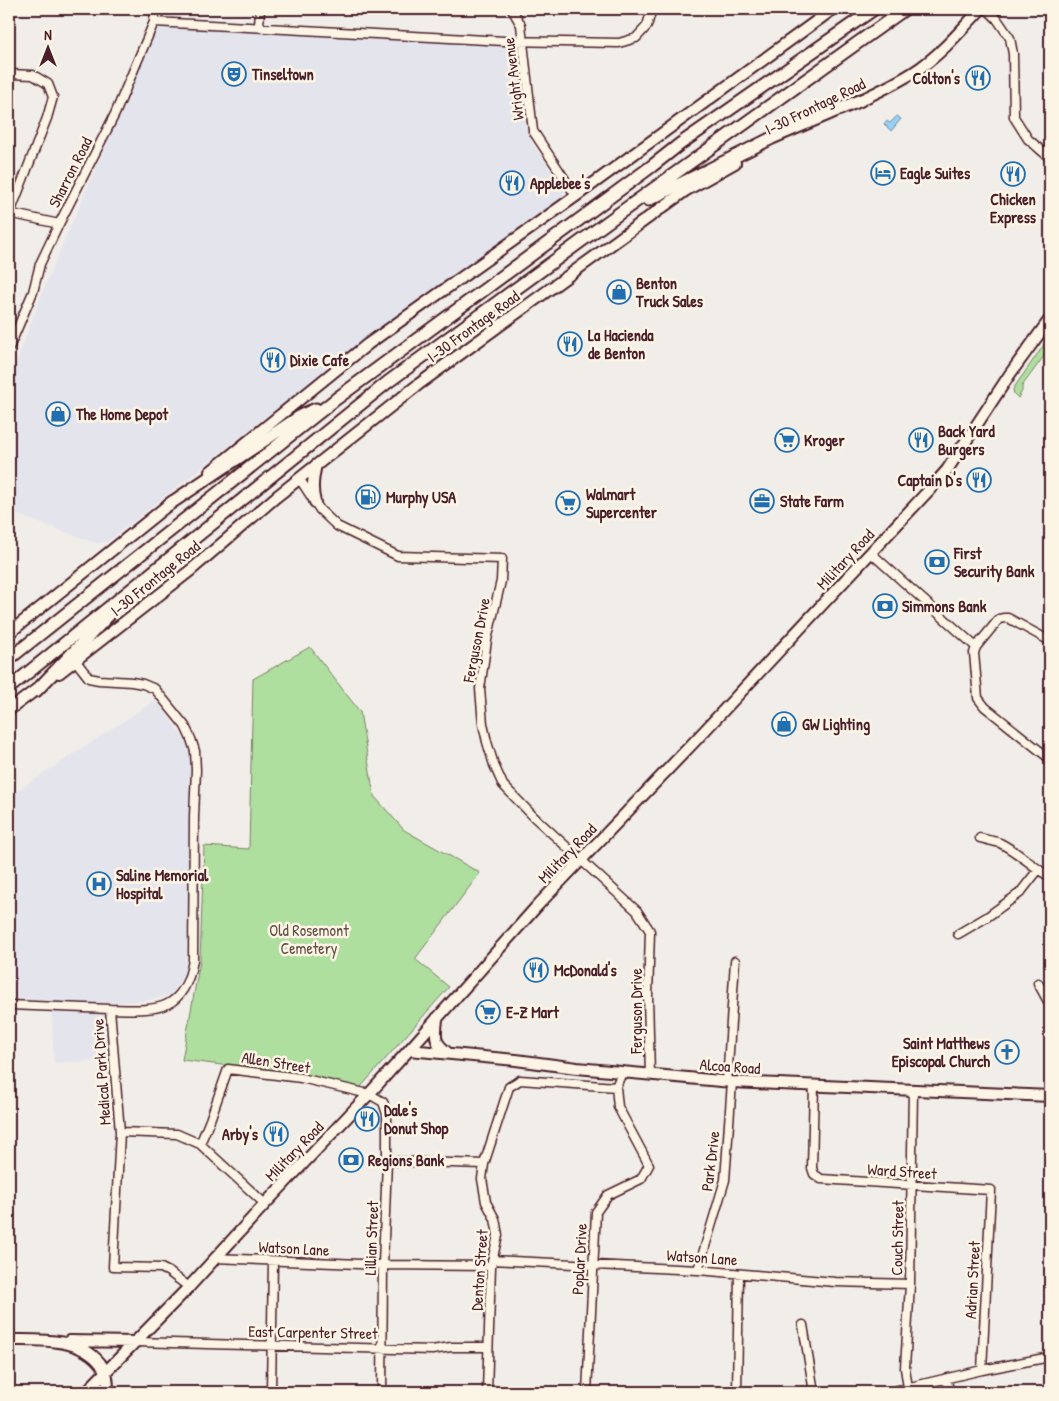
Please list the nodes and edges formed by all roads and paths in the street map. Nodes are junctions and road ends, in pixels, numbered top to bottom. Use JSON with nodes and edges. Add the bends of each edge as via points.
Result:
{"nodes":[{"id":1,"x":155,"y":9,"type":"edge"},
{"id":2,"x":260,"y":9,"type":"edge"},
{"id":3,"x":512,"y":9,"type":"edge"},
{"id":4,"x":652,"y":9,"type":"edge"},
{"id":5,"x":833,"y":9,"type":"edge"},
{"id":6,"x":863,"y":9,"type":"edge"},
{"id":7,"x":874,"y":9,"type":"edge"},
{"id":8,"x":905,"y":9,"type":"edge"},
{"id":9,"x":981,"y":9,"type":"edge"},
{"id":10,"x":987,"y":9,"type":"edge"},
{"id":11,"x":154,"y":22,"type":"junction"},
{"id":12,"x":849,"y":25,"type":"junction"},
{"id":13,"x":259,"y":27,"type":"junction"},
{"id":14,"x":523,"y":41,"type":"junction"},
{"id":15,"x":9,"y":74,"type":"edge"},
{"id":16,"x":861,"y":100,"type":"junction"},
{"id":17,"x":1050,"y":158,"type":"edge"},
{"id":18,"x":576,"y":196,"type":"junction"},
{"id":19,"x":9,"y":213,"type":"edge"},
{"id":20,"x":617,"y":215,"type":"junction"},
{"id":21,"x":59,"y":224,"type":"junction"},
{"id":22,"x":1050,"y":319,"type":"edge"},
{"id":23,"x":9,"y":348,"type":"edge"},
{"id":24,"x":336,"y":399,"type":"junction"},
{"id":25,"x":316,"y":465,"type":"junction"},
{"id":26,"x":299,"y":478,"type":"junction"},
{"id":27,"x":315,"y":502,"type":"junction"},
{"id":28,"x":168,"y":506,"type":"junction"},
{"id":29,"x":871,"y":553,"type":"junction"},
{"id":30,"x":141,"y":582,"type":"junction"},
{"id":31,"x":9,"y":633,"type":"edge"},
{"id":32,"x":1050,"y":641,"type":"edge"},
{"id":33,"x":976,"y":646,"type":"junction"},
{"id":34,"x":9,"y":660,"type":"edge"},
{"id":35,"x":75,"y":660,"type":"junction"},
{"id":36,"x":9,"y":688,"type":"edge"},
{"id":37,"x":36,"y":691,"type":"junction"},
{"id":38,"x":9,"y":710,"type":"edge"},
{"id":39,"x":1050,"y":759,"type":"edge"},
{"id":40,"x":980,"y":838,"type":"dead end"},
{"id":41,"x":581,"y":860,"type":"junction"},
{"id":42,"x":1038,"y":870,"type":"junction"},
{"id":43,"x":1050,"y":878,"type":"edge"},
{"id":44,"x":958,"y":934,"type":"dead end"},
{"id":45,"x":735,"y":962,"type":"dead end"},
{"id":46,"x":1038,"y":983,"type":"dead end"},
{"id":47,"x":9,"y":1004,"type":"edge"},
{"id":48,"x":1050,"y":1005,"type":"edge"},
{"id":49,"x":110,"y":1009,"type":"junction"},
{"id":50,"x":437,"y":1018,"type":"junction"},
{"id":51,"x":410,"y":1050,"type":"junction"},
{"id":52,"x":449,"y":1053,"type":"junction"},
{"id":53,"x":622,"y":1072,"type":"junction"},
{"id":54,"x":650,"y":1074,"type":"junction"},
{"id":55,"x":729,"y":1082,"type":"junction"},
{"id":56,"x":814,"y":1085,"type":"junction"},
{"id":57,"x":616,"y":1086,"type":"junction"},
{"id":58,"x":913,"y":1089,"type":"junction"},
{"id":59,"x":368,"y":1094,"type":"junction"},
{"id":60,"x":1050,"y":1096,"type":"edge"},
{"id":61,"x":120,"y":1132,"type":"junction"},
{"id":62,"x":200,"y":1144,"type":"junction"},
{"id":63,"x":387,"y":1161,"type":"junction"},
{"id":64,"x":484,"y":1164,"type":"junction"},
{"id":65,"x":912,"y":1185,"type":"junction"},
{"id":66,"x":991,"y":1190,"type":"joint"},
{"id":67,"x":265,"y":1204,"type":"junction"},
{"id":68,"x":215,"y":1258,"type":"junction"},
{"id":69,"x":273,"y":1261,"type":"junction"},
{"id":70,"x":492,"y":1263,"type":"junction"},
{"id":71,"x":593,"y":1264,"type":"junction"},
{"id":72,"x":383,"y":1266,"type":"junction"},
{"id":73,"x":698,"y":1270,"type":"junction"},
{"id":74,"x":739,"y":1274,"type":"junction"},
{"id":75,"x":910,"y":1284,"type":"junction"},
{"id":76,"x":189,"y":1286,"type":"junction"},
{"id":77,"x":803,"y":1325,"type":"dead end"},
{"id":78,"x":9,"y":1340,"type":"edge"},
{"id":79,"x":50,"y":1341,"type":"junction"},
{"id":80,"x":136,"y":1342,"type":"junction"},
{"id":81,"x":272,"y":1346,"type":"junction"},
{"id":82,"x":488,"y":1347,"type":"junction"},
{"id":83,"x":383,"y":1349,"type":"junction"},
{"id":84,"x":1050,"y":1357,"type":"edge"},
{"id":85,"x":982,"y":1370,"type":"junction"},
{"id":86,"x":106,"y":1372,"type":"junction"},
{"id":87,"x":946,"y":1379,"type":"junction"},
{"id":88,"x":908,"y":1388,"type":"junction"},
{"id":89,"x":86,"y":1392,"type":"edge"},
{"id":90,"x":108,"y":1392,"type":"edge"},
{"id":91,"x":271,"y":1392,"type":"edge"},
{"id":92,"x":382,"y":1392,"type":"edge"},
{"id":93,"x":487,"y":1392,"type":"edge"},
{"id":94,"x":587,"y":1392,"type":"edge"},
{"id":95,"x":737,"y":1392,"type":"edge"},
{"id":96,"x":814,"y":1392,"type":"edge"},
{"id":97,"x":889,"y":1392,"type":"edge"},
{"id":98,"x":950,"y":1392,"type":"edge"}],
"edges":[{"from":1,"to":11,"type":"street","name":"Sharron Road"},
{"from":2,"to":13,"type":"street"},
{"from":3,"to":14,"type":"street","name":"Wright Avenue","via":[[521,25]]},
{"from":4,"to":14,"type":"street","via":[[647,26],[636,38],[619,43]]},
{"from":5,"to":18,"type":"main road"},
{"from":6,"to":12,"type":"highway"},
{"from":7,"to":12,"type":"highway"},
{"from":8,"to":20,"type":"highway"},
{"from":9,"to":16,"type":"main road","name":"I-30 Frontage Road","via":[[920,68]]},
{"from":10,"to":17,"type":"street","via":[[1010,38],[1014,117],[1028,140]]},
{"from":11,"to":13,"type":"street"},
{"from":11,"to":21,"type":"street","name":"Sharron Road","via":[[115,114]]},
{"from":12,"to":24,"type":"highway","via":[[680,144]]},
{"from":13,"to":14,"type":"street"},
{"from":14,"to":18,"type":"street","name":"Wright Avenue","via":[[533,131]]},
{"from":15,"to":19,"type":"street","via":[[33,75],[48,84],[52,97],[47,118]]},
{"from":16,"to":20,"type":"highway","via":[[772,138]]},
{"from":16,"to":25,"type":"main road","name":"I-30 Frontage Road","via":[[685,191],[419,384]]},
{"from":18,"to":28,"type":"main road","via":[[368,344]]},
{"from":19,"to":21,"type":"street"},
{"from":20,"to":30,"type":"highway","via":[[388,382]]},
{"from":21,"to":23,"type":"street","name":"Sharron Road","via":[[40,264],[33,292]]},
{"from":22,"to":29,"type":"main road","name":"Military Road","via":[[947,470]]},
{"from":24,"to":28,"type":"highway","via":[[302,416]]},
{"from":24,"to":34,"type":"highway"},
{"from":25,"to":26,"type":"main road","name":"I-30 Frontage Road"},
{"from":25,"to":27,"type":"main road","via":[[313,480]]},
{"from":26,"to":27,"type":"street","name":"Ferguson Drive"},
{"from":26,"to":35,"type":"main road","name":"I-30 Frontage Road","via":[[191,570]]},
{"from":27,"to":41,"type":"street","name":"Ferguson Drive","via":[[336,526],[398,556],[502,559],[500,587],[487,640],[480,689],[487,742],[503,785]]},
{"from":28,"to":31,"type":"main road"},
{"from":29,"to":33,"type":"street"},
{"from":29,"to":41,"type":"main road","name":"Military Road"},
{"from":30,"to":36,"type":"highway"},
{"from":30,"to":37,"type":"highway"},
{"from":32,"to":33,"type":"street","via":[[1004,618],[999,619]]},
{"from":33,"to":39,"type":"street","via":[[978,698],[985,708]]},
{"from":35,"to":37,"type":"main road","name":"I-30 Frontage Road"},
{"from":35,"to":49,"type":"street","name":"Medical Park Drive","via":[[89,678],[132,682],[155,689],[185,726],[195,751],[193,960],[190,975],[177,997],[161,1007]]},
{"from":37,"to":38,"type":"main road","name":"I-30 Frontage Road"},
{"from":40,"to":42,"type":"street","via":[[998,842]]},
{"from":41,"to":50,"type":"main road","name":"Military Road"},
{"from":41,"to":54,"type":"street","name":"Ferguson Drive","via":[[637,911],[650,931]]},
{"from":42,"to":43,"type":"street"},
{"from":42,"to":44,"type":"street","via":[[1020,893]]},
{"from":45,"to":55,"type":"street","name":"Park Drive"},
{"from":46,"to":48,"type":"street"},
{"from":47,"to":49,"type":"street"},
{"from":49,"to":61,"type":"street","name":"Medical Park Drive"},
{"from":50,"to":51,"type":"main road","name":"Military Road"},
{"from":50,"to":52,"type":"main road","via":[[436,1039],[439,1046]]},
{"from":51,"to":52,"type":"main road","name":"Alcoa Road"},
{"from":51,"to":59,"type":"main road","name":"Military Road"},
{"from":52,"to":53,"type":"main road","name":"Alcoa Road"},
{"from":53,"to":54,"type":"main road","name":"Alcoa Road"},
{"from":53,"to":57,"type":"street"},
{"from":54,"to":55,"type":"main road","name":"Alcoa Road"},
{"from":55,"to":56,"type":"main road","name":"Alcoa Road"},
{"from":55,"to":73,"type":"street","name":"Park Drive","via":[[725,1180]]},
{"from":56,"to":58,"type":"main road","name":"Alcoa Road"},
{"from":56,"to":65,"type":"street","name":"Ward Street","via":[[814,1174],[821,1179]]},
{"from":57,"to":64,"type":"street","name":"Denton Street","via":[[520,1080],[509,1086]]},
{"from":57,"to":71,"type":"street","name":"Poplar Drive","via":[[618,1107],[649,1166],[640,1179],[608,1195],[596,1212]]},
{"from":58,"to":60,"type":"main road","name":"Alcoa Road"},
{"from":58,"to":65,"type":"street","name":"Couch Street"},
{"from":59,"to":62,"type":"street","name":"Allen Street","via":[[301,1078],[228,1069]]},
{"from":59,"to":63,"type":"street","name":"Lillian Street","via":[[383,1102],[387,1114]]},
{"from":59,"to":67,"type":"main road","name":"Military Road"},
{"from":61,"to":62,"type":"street","via":[[177,1134]]},
{"from":61,"to":76,"type":"street","name":"Medical Park Drive","via":[[112,1267],[161,1268]]},
{"from":62,"to":67,"type":"street"},
{"from":63,"to":64,"type":"street"},
{"from":63,"to":72,"type":"street","name":"Lillian Street"},
{"from":64,"to":70,"type":"street","name":"Denton Street","via":[[482,1179],[486,1202],[495,1219],[498,1235]]},
{"from":65,"to":66,"type":"street","name":"Ward Street"},
{"from":65,"to":75,"type":"street","name":"Couch Street"},
{"from":66,"to":85,"type":"street","name":"Adrian Street"},
{"from":67,"to":68,"type":"main road","name":"Military Road"},
{"from":68,"to":69,"type":"street","name":"Watson Lane"},
{"from":68,"to":76,"type":"main road","name":"Military Road"},
{"from":69,"to":72,"type":"street","name":"Watson Lane"},
{"from":69,"to":81,"type":"street"},
{"from":70,"to":71,"type":"street","name":"Watson Lane"},
{"from":70,"to":72,"type":"street","name":"Watson Lane"},
{"from":70,"to":82,"type":"street","name":"Denton Street"},
{"from":71,"to":73,"type":"street","name":"Watson Lane"},
{"from":71,"to":94,"type":"street","name":"Poplar Drive"},
{"from":72,"to":83,"type":"street","name":"Lillian Street"},
{"from":73,"to":74,"type":"street","name":"Watson Lane"},
{"from":74,"to":75,"type":"street","name":"Watson Lane"},
{"from":74,"to":95,"type":"street"},
{"from":75,"to":88,"type":"street","name":"Couch Street","via":[[905,1368]]},
{"from":76,"to":80,"type":"main road","name":"Military Road"},
{"from":77,"to":96,"type":"street"},
{"from":78,"to":79,"type":"main road"},
{"from":79,"to":80,"type":"main road"},
{"from":79,"to":86,"type":"main road","via":[[87,1352]]},
{"from":80,"to":81,"type":"street","name":"East Carpenter Street"},
{"from":80,"to":86,"type":"main road","name":"Military Road"},
{"from":81,"to":83,"type":"street","name":"East Carpenter Street"},
{"from":81,"to":91,"type":"street"},
{"from":82,"to":83,"type":"street","name":"East Carpenter Street"},
{"from":82,"to":93,"type":"street","name":"Denton Street"},
{"from":83,"to":92,"type":"street","name":"Lillian Street"},
{"from":84,"to":85,"type":"street"},
{"from":85,"to":87,"type":"street"},
{"from":86,"to":89,"type":"main road","name":"Military Road"},
{"from":86,"to":90,"type":"main road"},
{"from":87,"to":88,"type":"street"},
{"from":87,"to":98,"type":"street"},
{"from":88,"to":97,"type":"street"}]}
